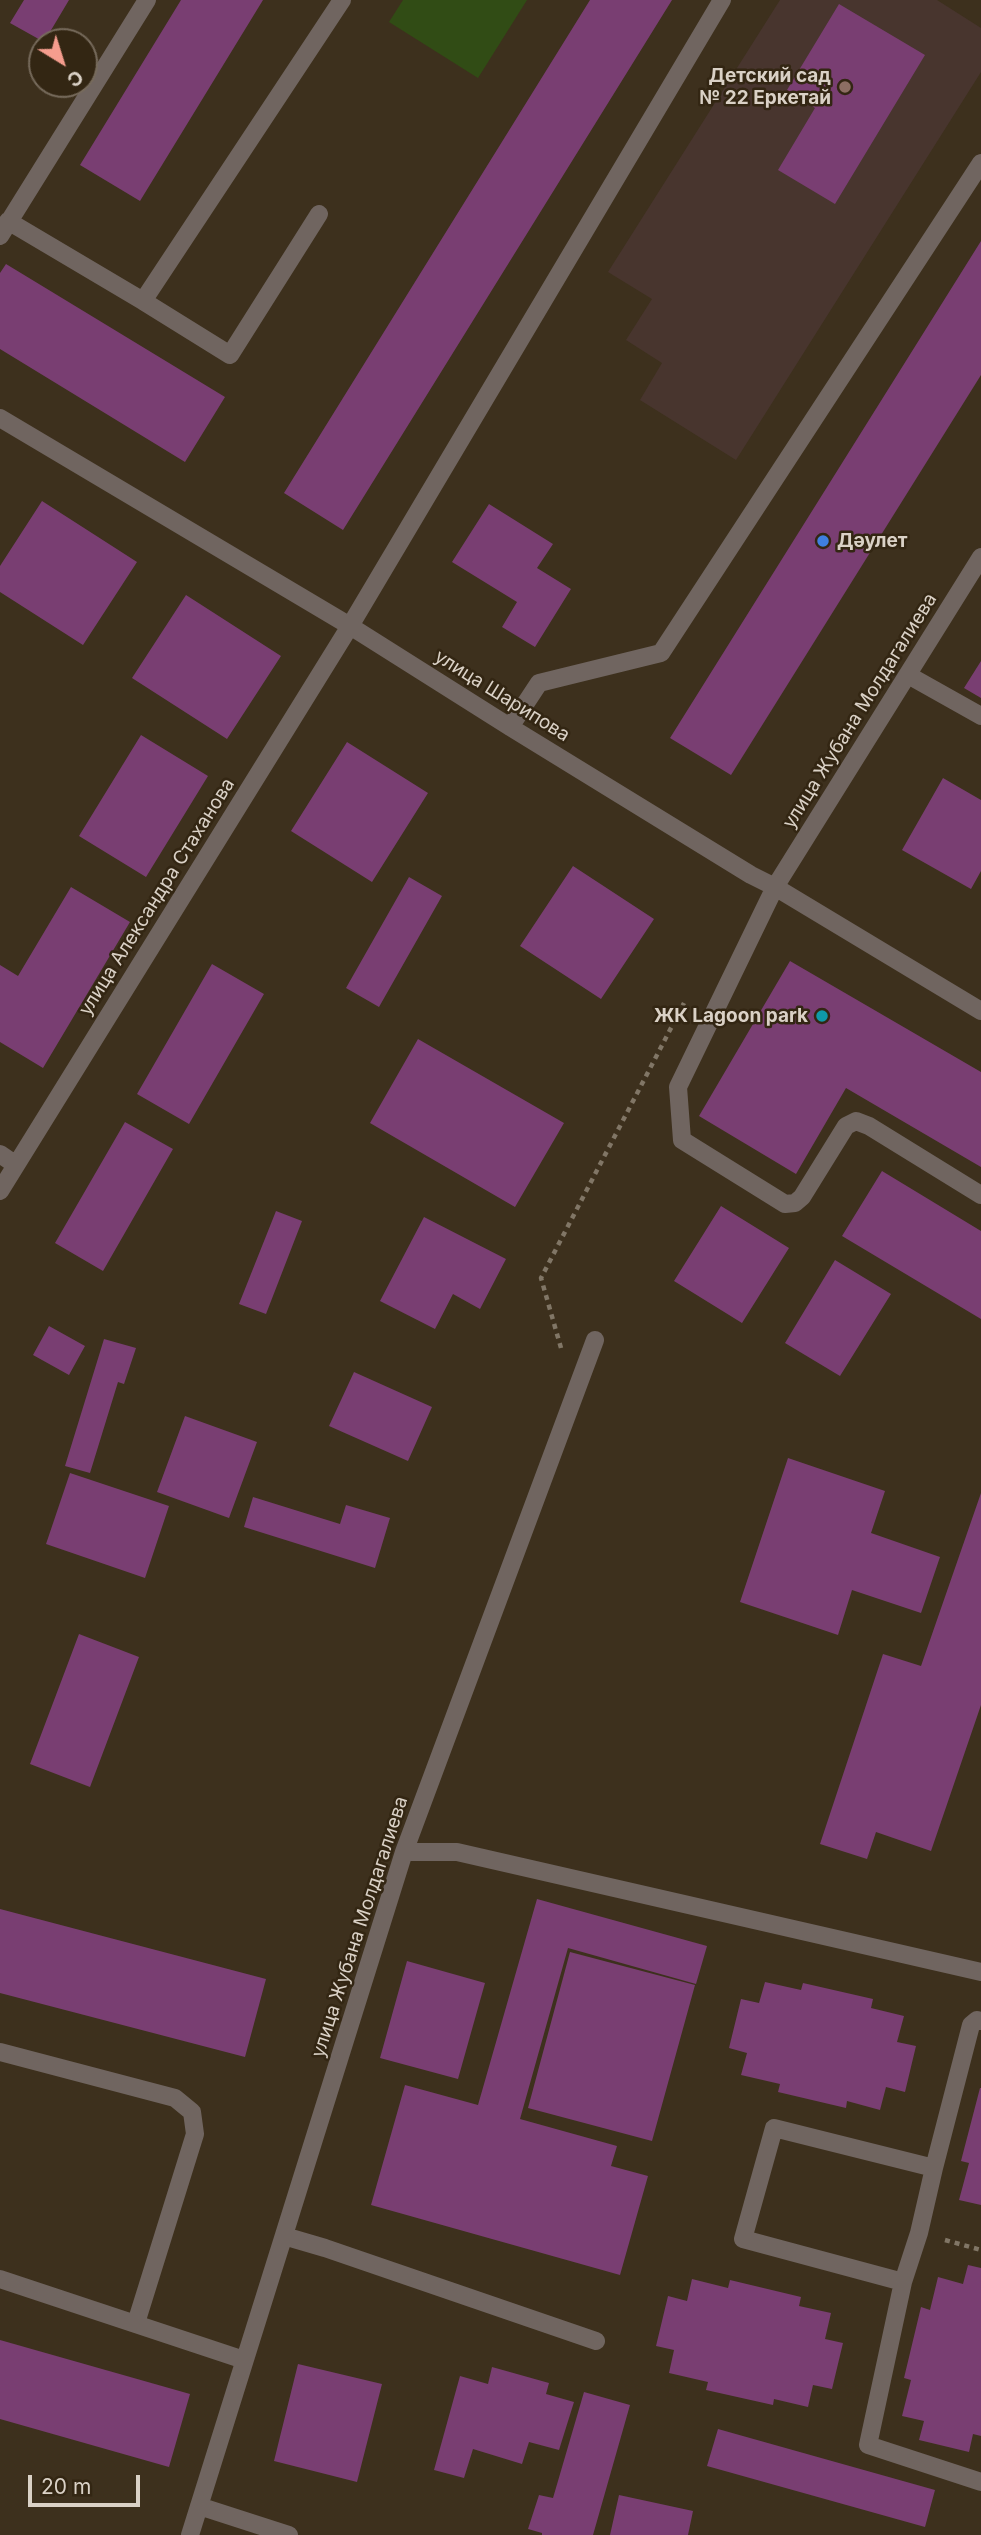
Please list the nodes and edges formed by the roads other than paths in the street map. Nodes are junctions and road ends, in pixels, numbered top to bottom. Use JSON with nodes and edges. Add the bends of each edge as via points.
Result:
{"nodes":[{"id":1,"x":147,"y":0,"type":"edge"},
{"id":2,"x":342,"y":0,"type":"edge"},
{"id":3,"x":722,"y":0,"type":"edge"},
{"id":4,"x":981,"y":163,"type":"edge"},
{"id":5,"x":319,"y":214,"type":"dead end"},
{"id":6,"x":4,"y":229,"type":"edge"},
{"id":7,"x":143,"y":301,"type":"junction"},
{"id":8,"x":0,"y":418,"type":"edge"},
{"id":9,"x":981,"y":558,"type":"edge"},
{"id":10,"x":350,"y":626,"type":"junction"},
{"id":11,"x":908,"y":675,"type":"junction"},
{"id":12,"x":981,"y":716,"type":"edge"},
{"id":13,"x":510,"y":727,"type":"junction"},
{"id":14,"x":775,"y":887,"type":"junction"},
{"id":15,"x":981,"y":1011,"type":"edge"},
{"id":16,"x":0,"y":1154,"type":"edge"},
{"id":17,"x":16,"y":1165,"type":"junction"},
{"id":18,"x":0,"y":1191,"type":"edge"},
{"id":19,"x":981,"y":1195,"type":"edge"},
{"id":20,"x":595,"y":1340,"type":"dead end"},
{"id":21,"x":404,"y":1852,"type":"junction"},
{"id":22,"x":981,"y":1972,"type":"edge"},
{"id":23,"x":981,"y":2021,"type":"edge"},
{"id":24,"x":0,"y":2052,"type":"edge"},
{"id":25,"x":934,"y":2168,"type":"junction"},
{"id":26,"x":284,"y":2236,"type":"junction"},
{"id":27,"x":0,"y":2279,"type":"edge"},
{"id":28,"x":903,"y":2282,"type":"junction"},
{"id":29,"x":136,"y":2323,"type":"junction"},
{"id":30,"x":596,"y":2341,"type":"dead end"},
{"id":31,"x":244,"y":2360,"type":"junction"},
{"id":32,"x":981,"y":2482,"type":"edge"},
{"id":33,"x":199,"y":2506,"type":"junction"},
{"id":34,"x":190,"y":2535,"type":"edge"},
{"id":35,"x":289,"y":2535,"type":"edge"}],
"edges":[{"from":1,"to":6,"type":"street"},
{"from":2,"to":7,"type":"street"},
{"from":3,"to":10,"type":"street","name":"улица Александра Стаханова"},
{"from":4,"to":13,"type":"street","via":[[662,653],[539,684]]},
{"from":5,"to":7,"type":"street","via":[[230,355]]},
{"from":6,"to":7,"type":"street"},
{"from":8,"to":10,"type":"street","name":"улица Шарипова"},
{"from":9,"to":11,"type":"street","name":"улица Жубана Молдагалиева"},
{"from":10,"to":13,"type":"street","name":"улица Шарипова"},
{"from":10,"to":17,"type":"street","name":"улица Александра Стаханова"},
{"from":11,"to":12,"type":"street"},
{"from":11,"to":14,"type":"street","name":"улица Жубана Молдагалиева"},
{"from":13,"to":14,"type":"street","name":"улица Шарипова"},
{"from":14,"to":15,"type":"street","name":"улица Шарипова"},
{"from":14,"to":19,"type":"street","name":"улица Жубана Молдагалиева","via":[[678,1087],[682,1140],[785,1204],[795,1203],[846,1126],[856,1121]]},
{"from":16,"to":17,"type":"street"},
{"from":17,"to":18,"type":"street","name":"улица Александра Стаханова"},
{"from":20,"to":21,"type":"street","name":"улица Жубана Молдагалиева"},
{"from":21,"to":22,"type":"street","via":[[457,1852]]},
{"from":21,"to":26,"type":"street","name":"улица Жубана Молдагалиева"},
{"from":23,"to":25,"type":"street","via":[[971,2025]]},
{"from":24,"to":29,"type":"street","via":[[175,2098],[192,2112],[195,2134]]},
{"from":25,"to":28,"type":"street"},
{"from":25,"to":28,"type":"street","via":[[774,2128],[743,2239]]},
{"from":26,"to":30,"type":"street"},
{"from":26,"to":31,"type":"street","name":"улица Жубана Молдагалиева"},
{"from":27,"to":29,"type":"street"},
{"from":28,"to":32,"type":"street","via":[[868,2445]]},
{"from":29,"to":31,"type":"street"},
{"from":31,"to":33,"type":"street","name":"улица Жубана Молдагалиева"},
{"from":33,"to":34,"type":"street","name":"улица Жубана Молдагалиева"},
{"from":33,"to":35,"type":"street"}]}
